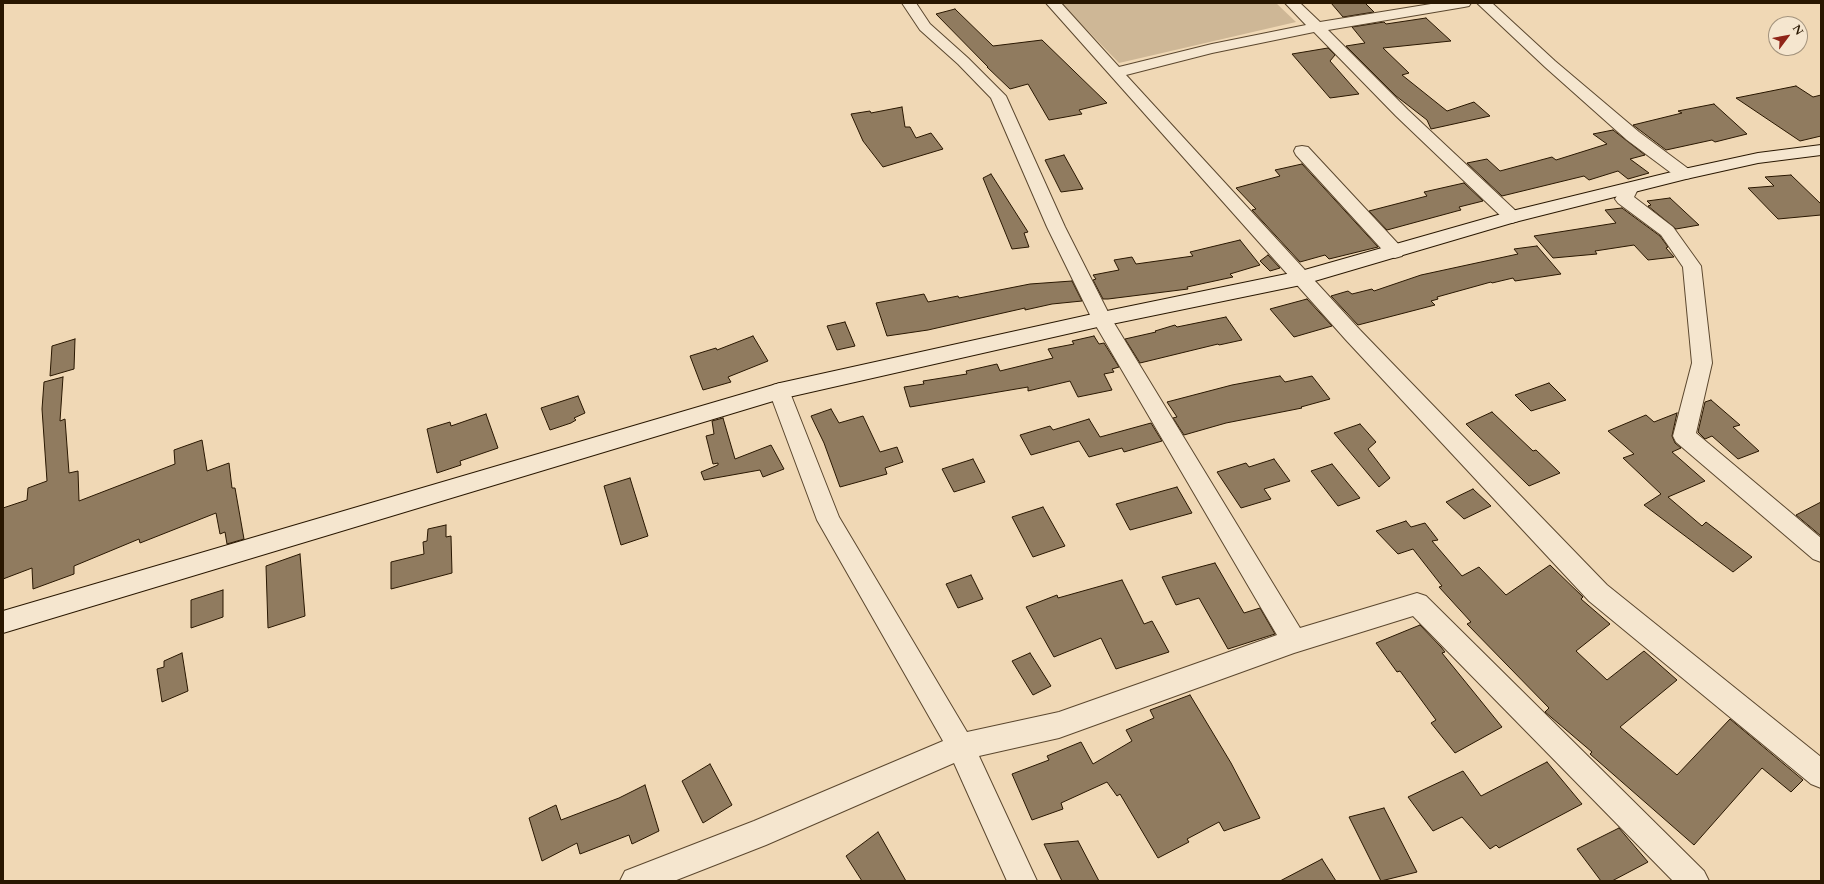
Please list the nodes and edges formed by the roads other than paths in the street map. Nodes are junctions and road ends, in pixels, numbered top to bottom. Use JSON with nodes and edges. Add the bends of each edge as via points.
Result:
{"nodes":[{"id":1,"x":909,"y":3,"type":"edge"},
{"id":2,"x":1053,"y":3,"type":"edge"},
{"id":3,"x":1292,"y":3,"type":"edge"},
{"id":4,"x":1464,"y":3,"type":"edge"},
{"id":5,"x":1484,"y":3,"type":"edge"},
{"id":6,"x":1317,"y":27,"type":"junction"},
{"id":7,"x":1116,"y":74,"type":"junction"},
{"id":8,"x":1821,"y":150,"type":"edge"},
{"id":9,"x":1302,"y":151,"type":"dead end"},
{"id":10,"x":1684,"y":174,"type":"junction"},
{"id":11,"x":1630,"y":189,"type":"junction"},
{"id":12,"x":1512,"y":217,"type":"junction"},
{"id":13,"x":1395,"y":252,"type":"junction"},
{"id":14,"x":1301,"y":278,"type":"junction"},
{"id":15,"x":1102,"y":319,"type":"junction"},
{"id":16,"x":780,"y":391,"type":"junction"},
{"id":17,"x":1821,"y":552,"type":"edge"},
{"id":18,"x":3,"y":622,"type":"edge"},
{"id":19,"x":1294,"y":641,"type":"junction"},
{"id":20,"x":961,"y":747,"type":"junction"},
{"id":21,"x":1821,"y":774,"type":"edge"},
{"id":22,"x":635,"y":881,"type":"edge"},
{"id":23,"x":1022,"y":881,"type":"edge"},
{"id":24,"x":1694,"y":881,"type":"edge"}],
"edges":[{"from":1,"to":15,"type":"street","via":[[925,27],[964,61],[998,96],[1049,214]]},
{"from":2,"to":7,"type":"street"},
{"from":3,"to":6,"type":"street"},
{"from":4,"to":6,"type":"street"},
{"from":5,"to":10,"type":"street","via":[[1633,136]]},
{"from":6,"to":7,"type":"street","via":[[1212,49]]},
{"from":6,"to":12,"type":"street","via":[[1402,113]]},
{"from":7,"to":14,"type":"street"},
{"from":8,"to":10,"type":"street","via":[[1758,158]]},
{"from":9,"to":13,"type":"street"},
{"from":10,"to":11,"type":"street"},
{"from":11,"to":12,"type":"street"},
{"from":11,"to":17,"type":"street","via":[[1624,199],[1667,231],[1692,266],[1702,363],[1684,436]]},
{"from":12,"to":13,"type":"street"},
{"from":13,"to":14,"type":"street"},
{"from":14,"to":15,"type":"street"},
{"from":14,"to":21,"type":"street","via":[[1598,593]]},
{"from":15,"to":16,"type":"street"},
{"from":15,"to":19,"type":"street"},
{"from":16,"to":18,"type":"street"},
{"from":16,"to":20,"type":"street","via":[[829,520]]},
{"from":19,"to":20,"type":"street","via":[[1059,725]]},
{"from":19,"to":24,"type":"street","via":[[1417,604]]},
{"from":20,"to":22,"type":"street","via":[[756,835]]},
{"from":20,"to":23,"type":"street"}]}
